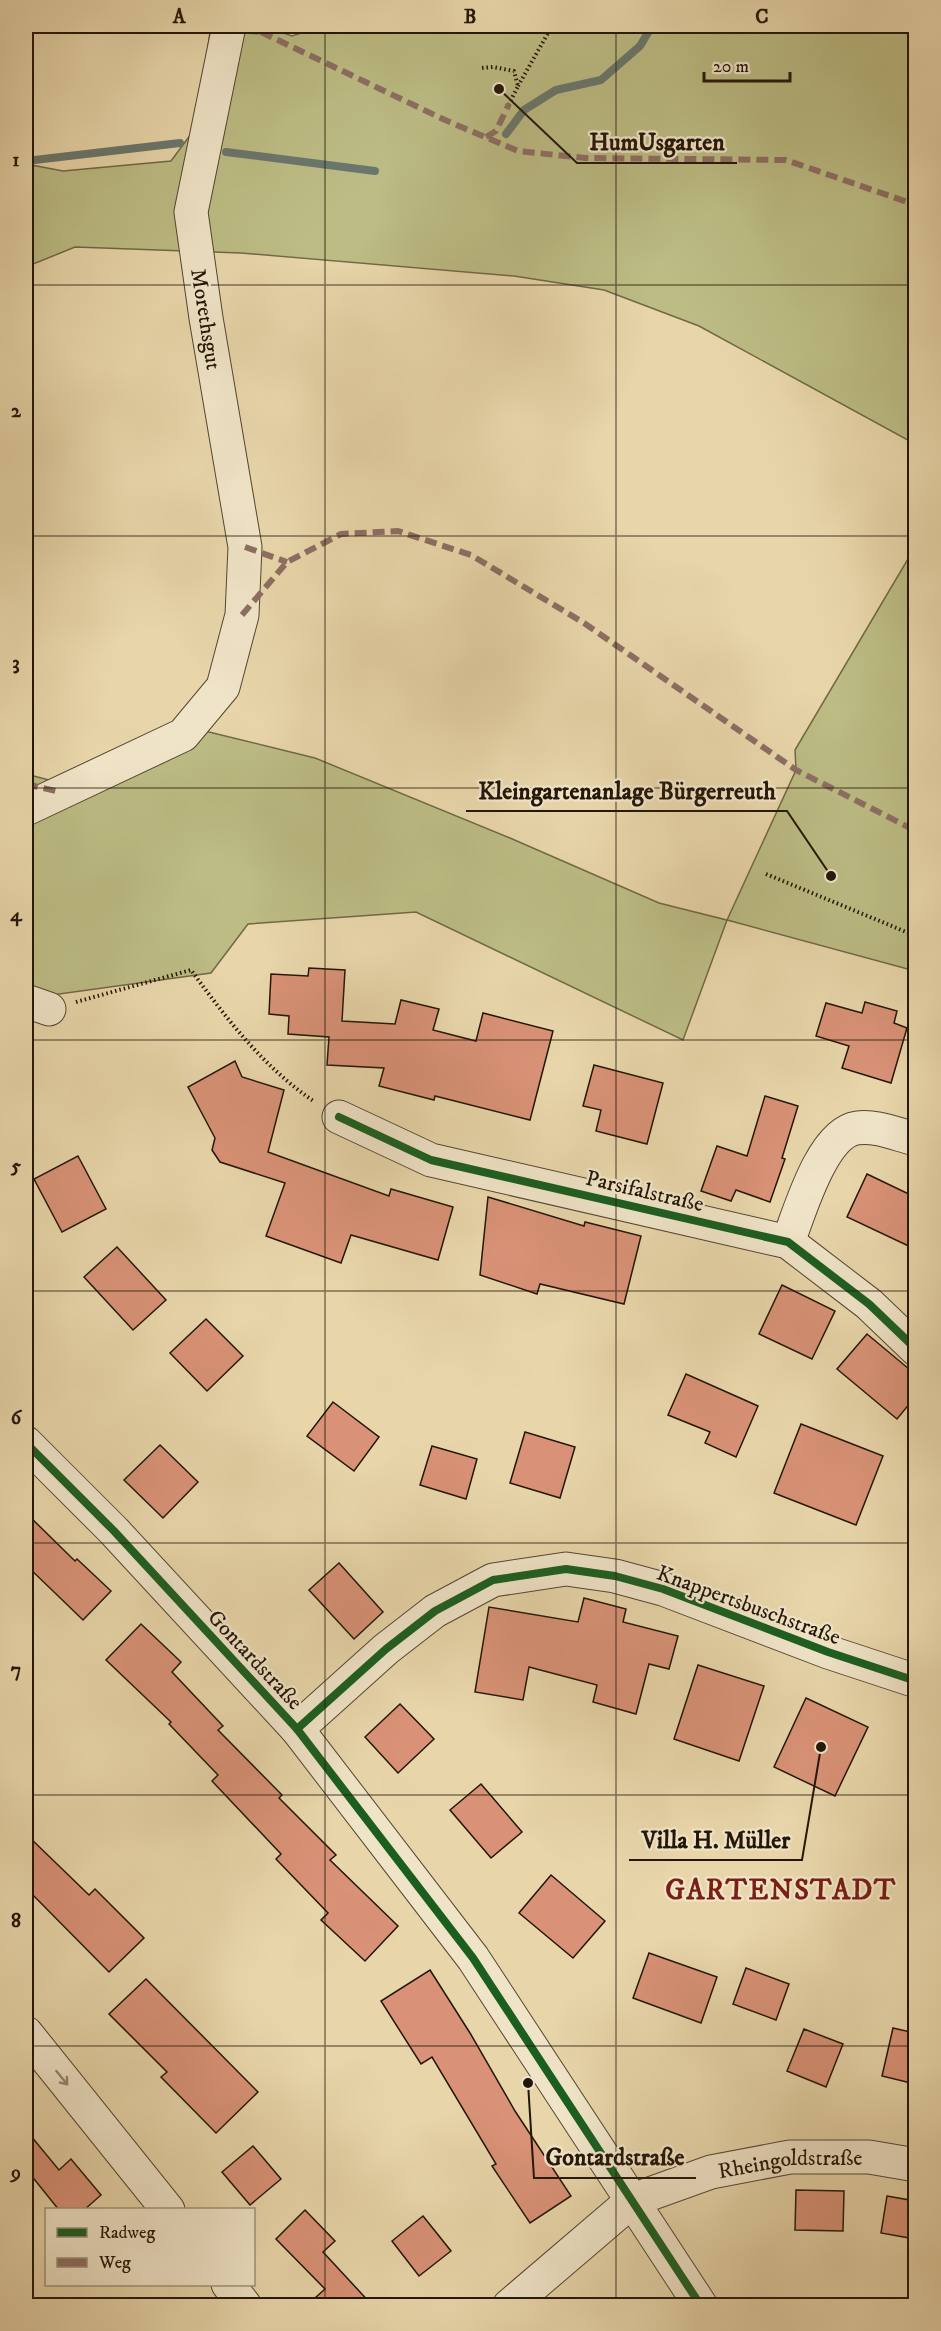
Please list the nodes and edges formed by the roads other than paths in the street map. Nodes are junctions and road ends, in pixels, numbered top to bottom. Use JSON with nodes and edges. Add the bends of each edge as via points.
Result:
{"nodes":[{"id":1,"x":230,"y":26,"type":"edge"},
{"id":2,"x":26,"y":809,"type":"edge"},
{"id":3,"x":339,"y":1117,"type":"road end"},
{"id":4,"x":915,"y":1139,"type":"edge"},
{"id":5,"x":788,"y":1242,"type":"junction"},
{"id":6,"x":915,"y":1349,"type":"edge"},
{"id":7,"x":26,"y":1443,"type":"edge"},
{"id":8,"x":915,"y":1681,"type":"edge"},
{"id":9,"x":297,"y":1730,"type":"junction"},
{"id":10,"x":26,"y":2033,"type":"edge"},
{"id":11,"x":915,"y":2165,"type":"edge"},
{"id":12,"x":633,"y":2199,"type":"junction"},
{"id":13,"x":166,"y":2208,"type":"edge"},
{"id":14,"x":230,"y":2286,"type":"edge"},
{"id":15,"x":245,"y":2306,"type":"edge"},
{"id":16,"x":509,"y":2306,"type":"edge"},
{"id":17,"x":701,"y":2306,"type":"edge"}],
"edges":[{"from":1,"to":2,"type":"street","name":"Morethsgut","via":[[191,212],[245,547],[242,615],[223,687],[183,735]]},
{"from":3,"to":5,"type":"street","name":"Parsifalstraße","via":[[431,1160]]},
{"from":4,"to":5,"type":"street","via":[[871,1128],[844,1131],[824,1154]]},
{"from":5,"to":6,"type":"street","name":"Parsifalstraße","via":[[869,1304]]},
{"from":7,"to":9,"type":"street","name":"Gontardstraße","via":[[122,1540]]},
{"from":8,"to":9,"type":"street","name":"Knappertsbuschstraße","via":[[663,1590],[615,1576],[566,1569],[493,1580],[435,1611],[386,1649]]},
{"from":9,"to":12,"type":"street","name":"Gontardstraße","via":[[473,1958]]},
{"from":10,"to":13,"type":"street","one_way":true},
{"from":11,"to":12,"type":"street","name":"Rheingoldstraße","via":[[869,2157],[790,2157],[711,2172]]},
{"from":12,"to":16,"type":"street"},
{"from":12,"to":17,"type":"street","name":"Gontardstraße"},
{"from":14,"to":15,"type":"street"}]}
